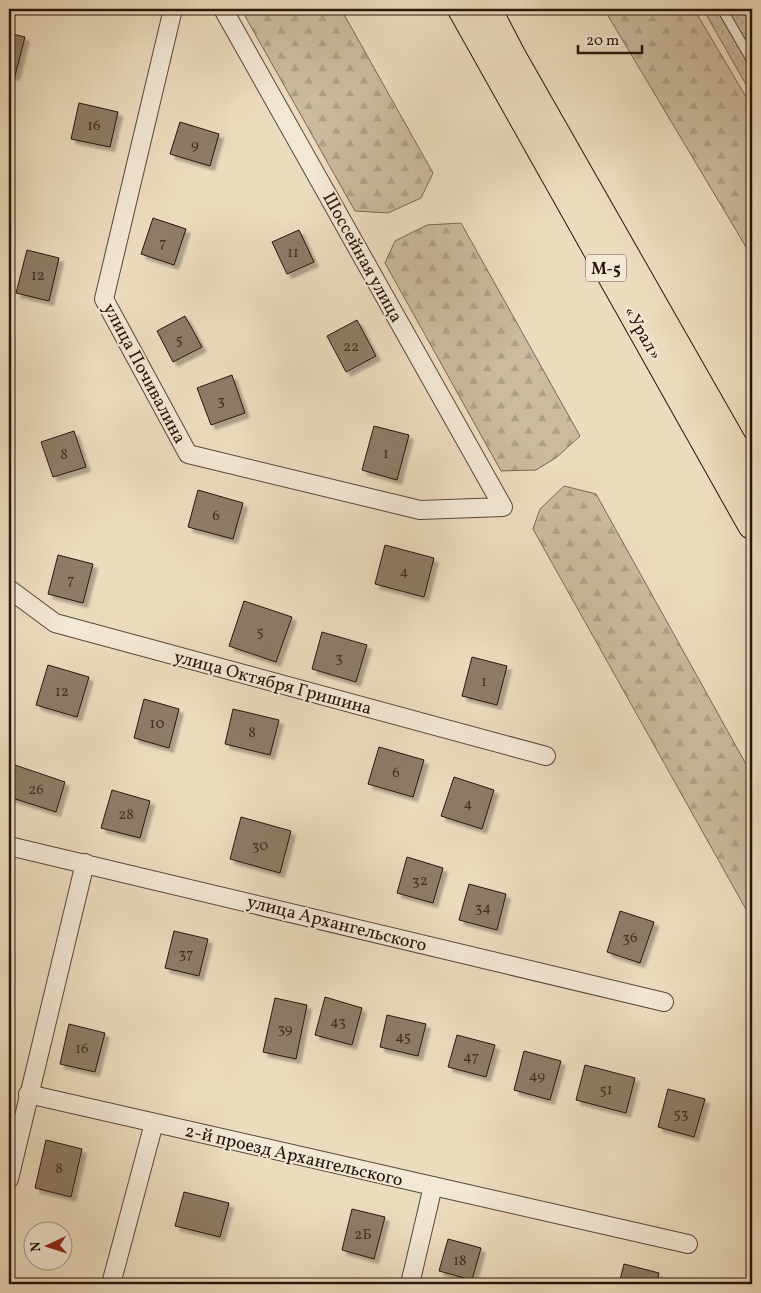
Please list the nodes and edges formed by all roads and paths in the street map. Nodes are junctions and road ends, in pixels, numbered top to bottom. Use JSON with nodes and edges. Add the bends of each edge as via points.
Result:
{"nodes":[{"id":1,"x":173,"y":9,"type":"edge"},
{"id":2,"x":222,"y":9,"type":"edge"},
{"id":3,"x":462,"y":9,"type":"edge"},
{"id":4,"x":487,"y":9,"type":"edge"},
{"id":5,"x":722,"y":9,"type":"edge"},
{"id":6,"x":752,"y":62,"type":"edge"},
{"id":7,"x":752,"y":478,"type":"edge"},
{"id":8,"x":502,"y":507,"type":"joint"},
{"id":9,"x":752,"y":525,"type":"edge"},
{"id":10,"x":9,"y":589,"type":"edge"},
{"id":11,"x":546,"y":756,"type":"dead end"},
{"id":12,"x":9,"y":846,"type":"edge"},
{"id":13,"x":85,"y":863,"type":"junction"},
{"id":14,"x":664,"y":1002,"type":"dead end"},
{"id":15,"x":28,"y":1094,"type":"junction"},
{"id":16,"x":154,"y":1123,"type":"junction"},
{"id":17,"x":9,"y":1179,"type":"edge"},
{"id":18,"x":433,"y":1186,"type":"junction"},
{"id":19,"x":688,"y":1244,"type":"dead end"},
{"id":20,"x":111,"y":1284,"type":"edge"},
{"id":21,"x":410,"y":1284,"type":"edge"}],
"edges":[{"from":1,"to":8,"type":"street","name":"улица Почивалина","via":[[104,299],[188,454],[420,510]]},
{"from":2,"to":8,"type":"street","name":"Шоссейная улица"},
{"from":3,"to":9,"type":"highway","name":"«Урал»","number":"М-5"},
{"from":4,"to":7,"type":"highway","name":"«Урал»","number":"М-5"},
{"from":5,"to":6,"type":"lane"},
{"from":10,"to":11,"type":"street","name":"улица Октября Гришина","via":[[55,622]]},
{"from":12,"to":13,"type":"street","name":"улица Архангельского"},
{"from":13,"to":14,"type":"street","name":"улица Архангельского"},
{"from":13,"to":15,"type":"street"},
{"from":15,"to":16,"type":"street","name":"2-й проезд Архангельского"},
{"from":15,"to":17,"type":"street"},
{"from":16,"to":18,"type":"street","name":"2-й проезд Архангельского"},
{"from":16,"to":20,"type":"street"},
{"from":18,"to":19,"type":"street","name":"2-й проезд Архангельского"},
{"from":18,"to":21,"type":"street"}]}
